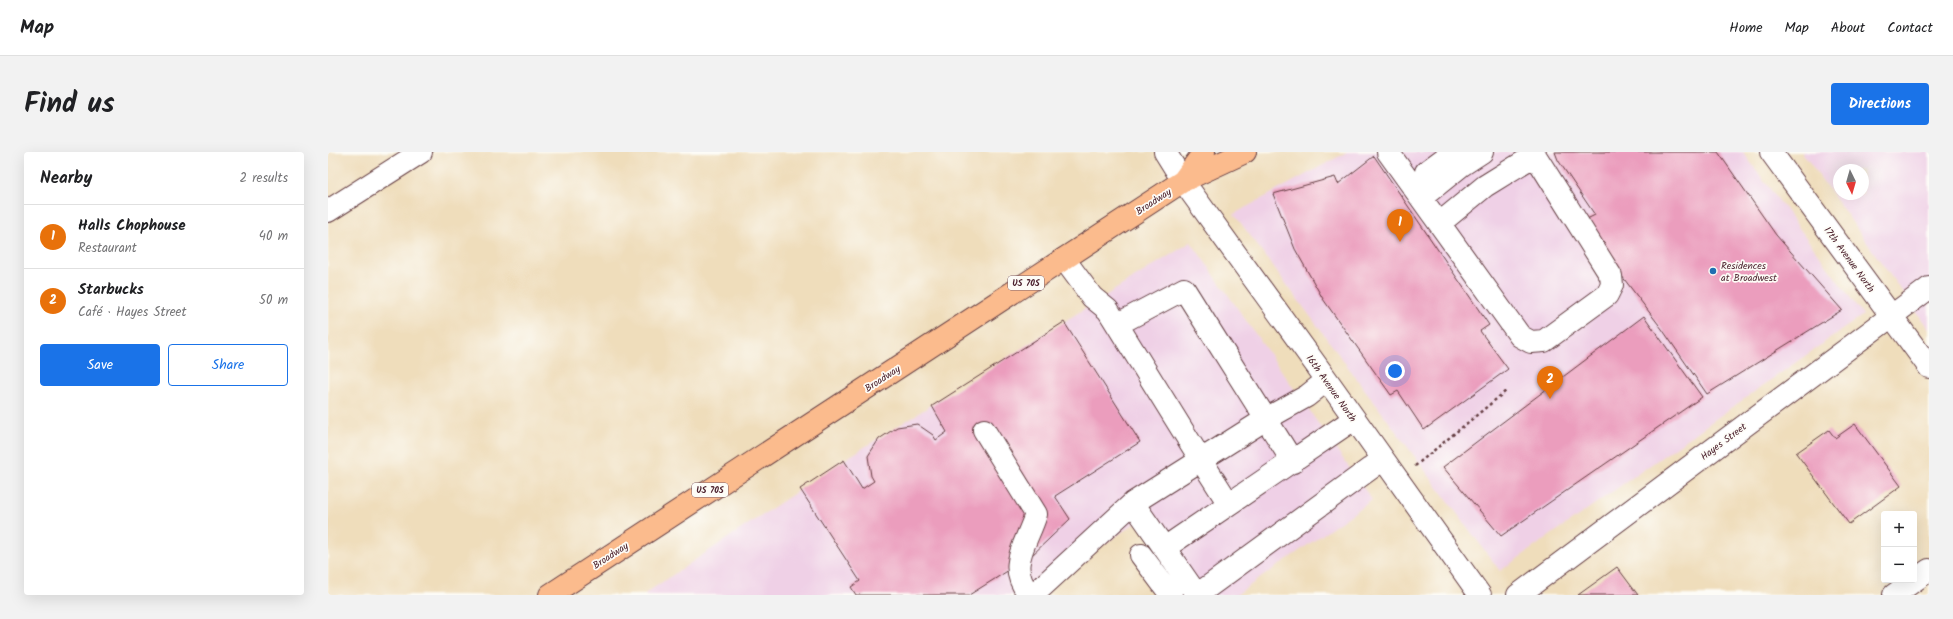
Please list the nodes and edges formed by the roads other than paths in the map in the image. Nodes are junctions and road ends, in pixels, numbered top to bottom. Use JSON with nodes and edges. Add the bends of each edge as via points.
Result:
{"nodes":[{"id":1,"x":422,"y":152,"type":"edge"},
{"id":2,"x":1165,"y":152,"type":"edge"},
{"id":3,"x":1204,"y":152,"type":"edge"},
{"id":4,"x":1245,"y":152,"type":"edge"},
{"id":5,"x":1388,"y":152,"type":"edge"},
{"id":6,"x":1453,"y":152,"type":"edge"},
{"id":7,"x":1482,"y":152,"type":"edge"},
{"id":8,"x":1771,"y":152,"type":"edge"},
{"id":9,"x":1534,"y":153,"type":"edge"},
{"id":10,"x":1426,"y":172,"type":"dead end"},
{"id":11,"x":1183,"y":181,"type":"junction"},
{"id":12,"x":1421,"y":198,"type":"junction"},
{"id":13,"x":328,"y":211,"type":"edge"},
{"id":14,"x":1440,"y":223,"type":"junction"},
{"id":15,"x":1064,"y":259,"type":"junction"},
{"id":16,"x":1929,"y":288,"type":"edge"},
{"id":17,"x":1892,"y":315,"type":"junction"},
{"id":18,"x":1118,"y":324,"type":"junction"},
{"id":19,"x":1929,"y":367,"type":"edge"},
{"id":20,"x":1327,"y":380,"type":"junction"},
{"id":21,"x":1266,"y":419,"type":"junction"},
{"id":22,"x":1354,"y":420,"type":"junction"},
{"id":23,"x":984,"y":430,"type":"dead end"},
{"id":24,"x":1201,"y":460,"type":"junction"},
{"id":25,"x":1382,"y":460,"type":"junction"},
{"id":26,"x":1293,"y":462,"type":"junction"},
{"id":27,"x":1133,"y":503,"type":"junction"},
{"id":28,"x":1230,"y":504,"type":"junction"},
{"id":29,"x":1166,"y":547,"type":"junction"},
{"id":30,"x":1141,"y":555,"type":"dead end"},
{"id":31,"x":1929,"y":570,"type":"edge"},
{"id":32,"x":1028,"y":592,"type":"edge"},
{"id":33,"x":1903,"y":593,"type":"edge"},
{"id":34,"x":550,"y":595,"type":"edge"},
{"id":35,"x":1170,"y":595,"type":"edge"},
{"id":36,"x":1480,"y":595,"type":"edge"},
{"id":37,"x":1518,"y":595,"type":"edge"}],
"edges":[{"from":1,"to":13,"type":"street"},
{"from":2,"to":11,"type":"street","name":"16th Avenue North"},
{"from":3,"to":11,"type":"main road","name":"Broadway"},
{"from":4,"to":11,"type":"main road","number":"US 70S"},
{"from":5,"to":12,"type":"street"},
{"from":6,"to":10,"type":"street"},
{"from":7,"to":12,"type":"street"},
{"from":8,"to":17,"type":"street","name":"17th Avenue North"},
{"from":9,"to":14,"type":"street","via":[[1485,186]]},
{"from":9,"to":14,"type":"street","via":[[1611,276],[1612,286],[1607,295],[1544,341],[1531,342],[1520,336]]},
{"from":11,"to":15,"type":"main road","name":"Broadway","number":"US 70S"},
{"from":11,"to":20,"type":"street","name":"16th Avenue North"},
{"from":12,"to":14,"type":"street"},
{"from":15,"to":18,"type":"street","via":[[1092,297],[1108,310]]},
{"from":15,"to":34,"type":"main road","name":"Broadway","number":"US 70S"},
{"from":16,"to":17,"type":"street","name":"Hayes Street"},
{"from":17,"to":19,"type":"street","name":"17th Avenue North"},
{"from":17,"to":37,"type":"street","name":"Hayes Street"},
{"from":18,"to":21,"type":"street","via":[[1184,289]]},
{"from":18,"to":24,"type":"street"},
{"from":20,"to":21,"type":"street","via":[[1307,396]]},
{"from":20,"to":22,"type":"street","name":"16th Avenue North"},
{"from":21,"to":24,"type":"street"},
{"from":21,"to":26,"type":"street"},
{"from":22,"to":25,"type":"street","name":"16th Avenue North"},
{"from":22,"to":26,"type":"street"},
{"from":23,"to":32,"type":"street","via":[[1036,514],[1030,533],[1020,550],[1018,569]]},
{"from":24,"to":27,"type":"street"},
{"from":24,"to":28,"type":"street"},
{"from":25,"to":29,"type":"street","via":[[1197,595]]},
{"from":25,"to":36,"type":"street","name":"16th Avenue North"},
{"from":26,"to":28,"type":"street"},
{"from":27,"to":29,"type":"street"},
{"from":27,"to":32,"type":"street"},
{"from":28,"to":29,"type":"street"},
{"from":30,"to":35,"type":"street"},
{"from":31,"to":33,"type":"street"}]}
